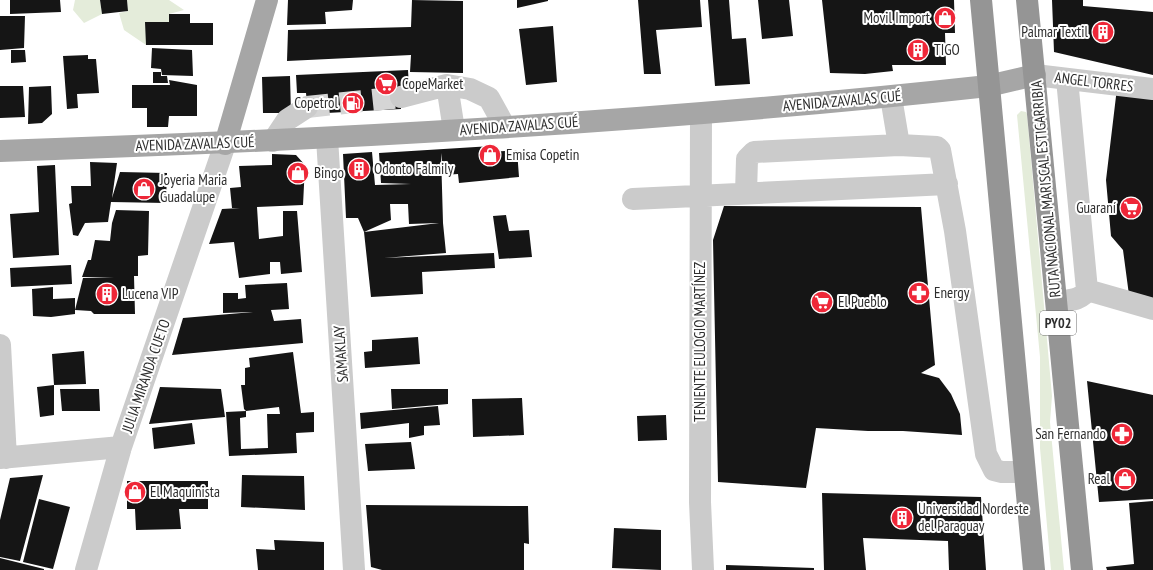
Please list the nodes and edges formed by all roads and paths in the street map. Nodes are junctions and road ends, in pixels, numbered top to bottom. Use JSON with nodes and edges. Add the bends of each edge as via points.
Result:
{"nodes":[{"id":1,"x":267,"y":0,"type":"edge"},
{"id":2,"x":981,"y":0,"type":"edge"},
{"id":3,"x":1026,"y":0,"type":"edge"},
{"id":4,"x":1035,"y":75,"type":"junction"},
{"id":5,"x":1067,"y":79,"type":"junction"},
{"id":6,"x":446,"y":85,"type":"junction"},
{"id":7,"x":988,"y":86,"type":"junction"},
{"id":8,"x":1153,"y":89,"type":"edge"},
{"id":9,"x":401,"y":97,"type":"tunnel mouth"},
{"id":10,"x":891,"y":97,"type":"junction"},
{"id":11,"x":307,"y":107,"type":"tunnel mouth"},
{"id":12,"x":701,"y":114,"type":"junction"},
{"id":13,"x":504,"y":127,"type":"junction"},
{"id":14,"x":454,"y":130,"type":"junction"},
{"id":15,"x":328,"y":138,"type":"junction"},
{"id":16,"x":272,"y":141,"type":"junction"},
{"id":17,"x":225,"y":144,"type":"junction"},
{"id":18,"x":899,"y":146,"type":"junction"},
{"id":19,"x":0,"y":151,"type":"edge"},
{"id":20,"x":947,"y":184,"type":"junction"},
{"id":21,"x":746,"y":193,"type":"junction"},
{"id":22,"x":700,"y":196,"type":"junction"},
{"id":23,"x":633,"y":199,"type":"dead end"},
{"id":24,"x":1087,"y":290,"type":"junction"},
{"id":25,"x":1056,"y":302,"type":"junction"},
{"id":26,"x":1153,"y":309,"type":"edge"},
{"id":27,"x":0,"y":345,"type":"edge"},
{"id":28,"x":121,"y":447,"type":"junction"},
{"id":29,"x":3,"y":458,"type":"edge"},
{"id":30,"x":1024,"y":472,"type":"junction"},
{"id":31,"x":86,"y":570,"type":"edge"},
{"id":32,"x":354,"y":570,"type":"edge"},
{"id":33,"x":703,"y":570,"type":"edge"},
{"id":34,"x":1034,"y":570,"type":"edge"},
{"id":35,"x":1082,"y":570,"type":"edge"}],
"edges":[{"from":1,"to":17,"type":"main road","name":"JULIA MIRANDA CUETO"},
{"from":2,"to":7,"type":"highway"},
{"from":3,"to":4,"type":"highway","name":"RUTA NACIONAL MARISCAL ESTIGARRIBIA","number":"PY02"},
{"from":4,"to":5,"type":"street","name":"ANGEL TORRES"},
{"from":4,"to":7,"type":"main road","name":"AVENIDA ZAVALAS CUÉ"},
{"from":4,"to":25,"type":"highway","name":"RUTA NACIONAL MARISCAL ESTIGARRIBIA","number":"PY02"},
{"from":5,"to":8,"type":"street","name":"ANGEL TORRES"},
{"from":5,"to":24,"type":"street"},
{"from":6,"to":9,"type":"street"},
{"from":6,"to":13,"type":"street","via":[[470,89],[489,98]]},
{"from":6,"to":14,"type":"street"},
{"from":7,"to":10,"type":"main road","name":"AVENIDA ZAVALAS CUÉ"},
{"from":7,"to":30,"type":"highway"},
{"from":10,"to":12,"type":"main road","name":"AVENIDA ZAVALAS CUÉ"},
{"from":10,"to":18,"type":"street"},
{"from":11,"to":16,"type":"street","via":[[287,120]]},
{"from":12,"to":13,"type":"main road","name":"AVENIDA ZAVALAS CUÉ"},
{"from":12,"to":22,"type":"street","name":"TENIENTE EULOGIO MARTÍNEZ"},
{"from":13,"to":14,"type":"main road","name":"AVENIDA ZAVALAS CUÉ"},
{"from":14,"to":15,"type":"main road","name":"AVENIDA ZAVALAS CUÉ"},
{"from":15,"to":16,"type":"main road","name":"AVENIDA ZAVALAS CUÉ"},
{"from":15,"to":32,"type":"street","name":"SAMAKLAY"},
{"from":16,"to":17,"type":"main road","name":"AVENIDA ZAVALAS CUÉ"},
{"from":17,"to":19,"type":"main road","name":"AVENIDA ZAVALAS CUÉ"},
{"from":17,"to":28,"type":"street","name":"JULIA MIRANDA CUETO"},
{"from":18,"to":20,"type":"street","via":[[937,147],[942,153]]},
{"from":18,"to":21,"type":"street","via":[[754,152],[747,159]]},
{"from":20,"to":21,"type":"street"},
{"from":20,"to":30,"type":"street","via":[[986,454],[994,470]]},
{"from":21,"to":22,"type":"street"},
{"from":22,"to":23,"type":"street"},
{"from":22,"to":33,"type":"street","name":"TENIENTE EULOGIO MARTÍNEZ","via":[[700,502]]},
{"from":24,"to":25,"type":"street","via":[[1084,296],[1078,299]]},
{"from":24,"to":26,"type":"street"},
{"from":25,"to":35,"type":"highway","name":"RUTA NACIONAL MARISCAL ESTIGARRIBIA","number":"PY02"},
{"from":27,"to":29,"type":"street"},
{"from":28,"to":29,"type":"street"},
{"from":28,"to":31,"type":"street","name":"JULIA MIRANDA CUETO"},
{"from":30,"to":34,"type":"highway"}]}
